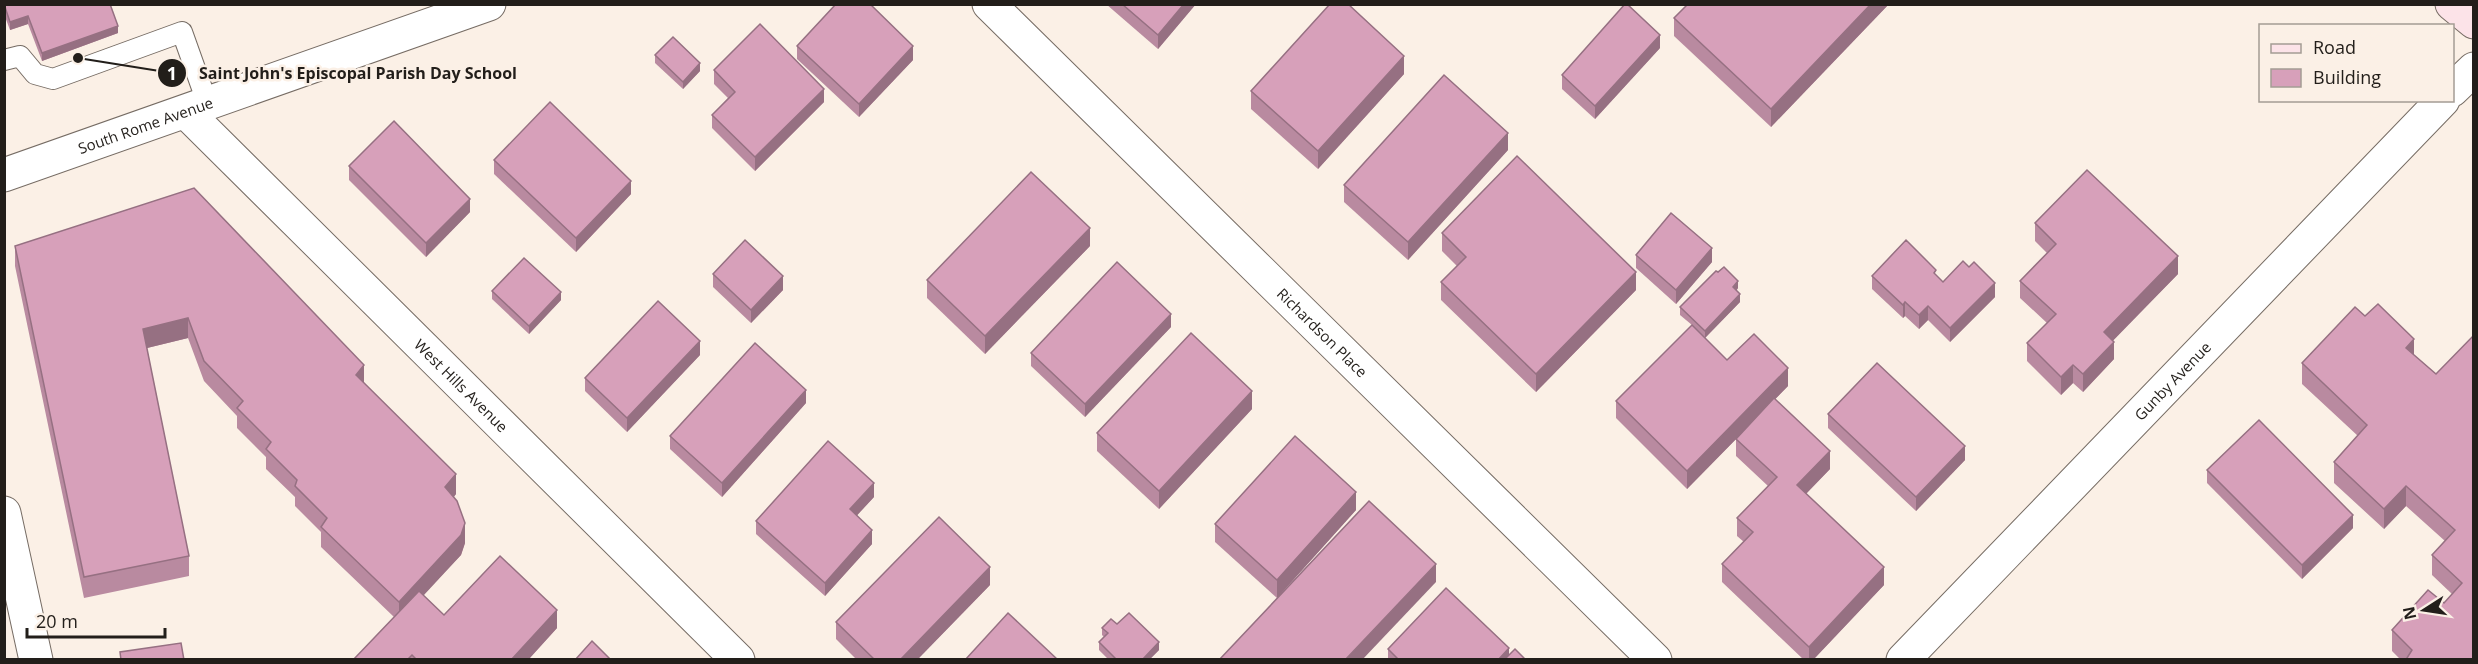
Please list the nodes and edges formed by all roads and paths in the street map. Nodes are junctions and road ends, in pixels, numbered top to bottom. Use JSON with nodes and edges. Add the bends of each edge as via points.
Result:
{"nodes":[{"id":1,"x":489,"y":4,"type":"edge"},
{"id":2,"x":989,"y":4,"type":"edge"},
{"id":3,"x":2452,"y":4,"type":"edge"},
{"id":4,"x":2474,"y":22,"type":"edge"},
{"id":5,"x":12,"y":58,"type":"edge"},
{"id":6,"x":2474,"y":69,"type":"edge"},
{"id":7,"x":2454,"y":88,"type":"edge"},
{"id":8,"x":2441,"y":102,"type":"edge"},
{"id":9,"x":197,"y":108,"type":"junction"},
{"id":10,"x":4,"y":175,"type":"edge"},
{"id":11,"x":4,"y":513,"type":"edge"},
{"id":12,"x":36,"y":660,"type":"edge"},
{"id":13,"x":738,"y":660,"type":"edge"},
{"id":14,"x":1655,"y":660,"type":"edge"},
{"id":15,"x":1903,"y":660,"type":"edge"}],
"edges":[{"from":1,"to":9,"type":"street","name":"South Rome Avenue"},
{"from":2,"to":14,"type":"street","name":"Richardson Place"},
{"from":3,"to":4,"type":"main road"},
{"from":5,"to":9,"type":"lane","via":[[35,74],[53,79],[182,32]]},
{"from":6,"to":7,"type":"street"},
{"from":8,"to":15,"type":"street","name":"Gunby Avenue"},
{"from":9,"to":10,"type":"street","name":"South Rome Avenue"},
{"from":9,"to":13,"type":"street","name":"West Hills Avenue"},
{"from":11,"to":12,"type":"street"}]}
